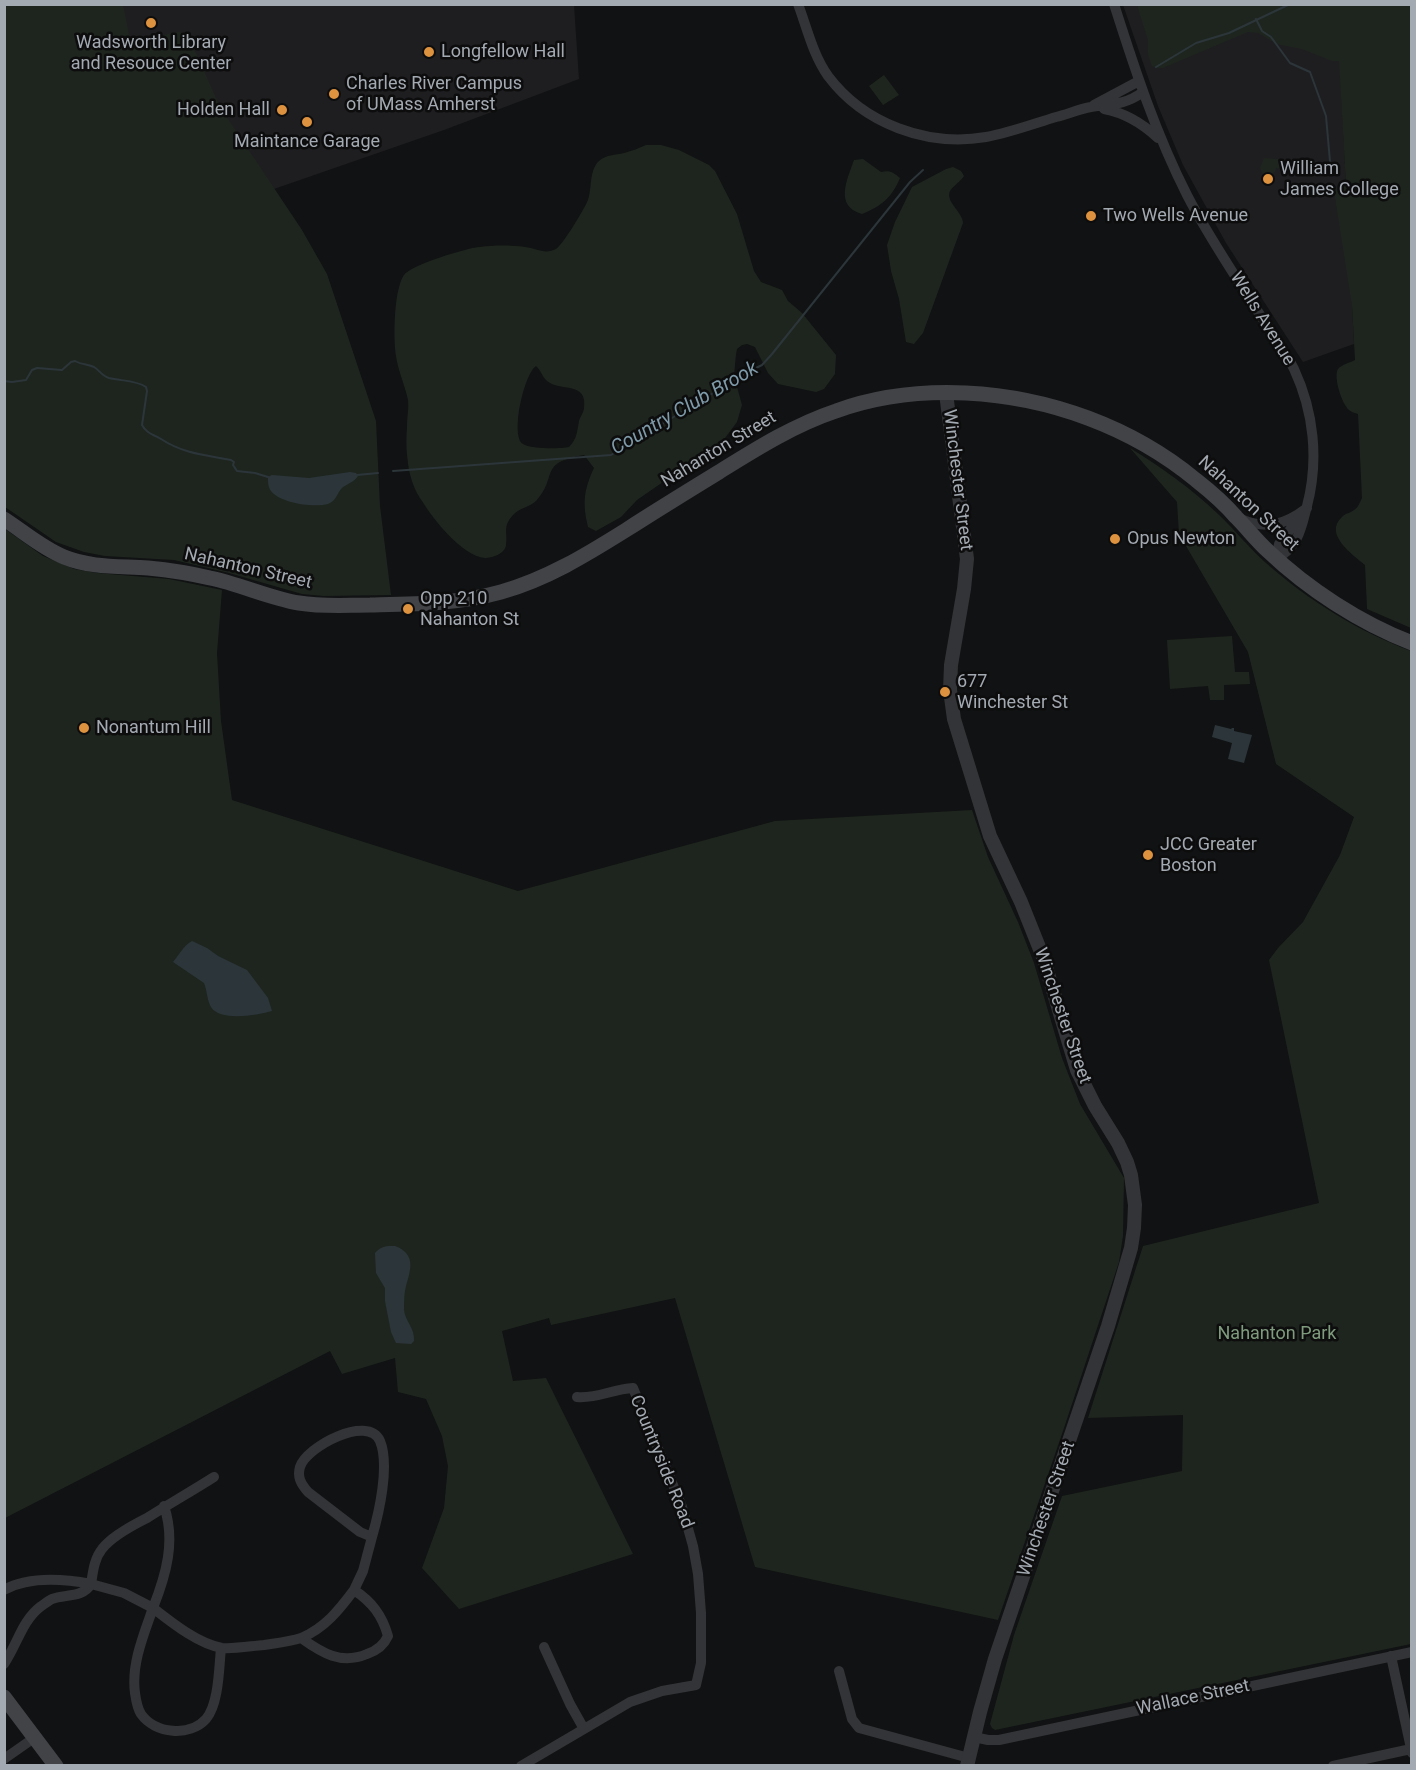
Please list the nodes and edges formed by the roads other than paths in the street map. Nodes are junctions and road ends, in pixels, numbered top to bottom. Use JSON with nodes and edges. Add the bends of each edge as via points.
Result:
{"nodes":[{"id":1,"x":798,"y":4,"type":"edge"},
{"id":2,"x":1114,"y":4,"type":"edge"},
{"id":3,"x":1141,"y":87,"type":"junction"},
{"id":4,"x":1089,"y":108,"type":"junction"},
{"id":5,"x":1162,"y":142,"type":"junction"},
{"id":6,"x":946,"y":393,"type":"junction"},
{"id":7,"x":1306,"y":508,"type":"junction"},
{"id":8,"x":1237,"y":517,"type":"junction"},
{"id":9,"x":4,"y":519,"type":"edge"},
{"id":10,"x":1276,"y":559,"type":"junction"},
{"id":11,"x":1412,"y":643,"type":"edge"},
{"id":12,"x":577,"y":1397,"type":"dead end"},
{"id":13,"x":214,"y":1477,"type":"dead end"},
{"id":14,"x":164,"y":1506,"type":"junction"},
{"id":15,"x":372,"y":1537,"type":"junction"},
{"id":16,"x":91,"y":1584,"type":"junction"},
{"id":17,"x":4,"y":1590,"type":"edge"},
{"id":18,"x":354,"y":1590,"type":"junction"},
{"id":19,"x":153,"y":1608,"type":"junction"},
{"id":20,"x":301,"y":1638,"type":"junction"},
{"id":21,"x":544,"y":1647,"type":"dead end"},
{"id":22,"x":221,"y":1648,"type":"junction"},
{"id":23,"x":1412,"y":1652,"type":"edge"},
{"id":24,"x":1391,"y":1656,"type":"junction"},
{"id":25,"x":4,"y":1664,"type":"edge"},
{"id":26,"x":839,"y":1671,"type":"dead end"},
{"id":27,"x":4,"y":1696,"type":"edge"},
{"id":28,"x":584,"y":1729,"type":"junction"},
{"id":29,"x":974,"y":1737,"type":"junction"},
{"id":30,"x":34,"y":1738,"type":"junction"},
{"id":31,"x":1411,"y":1751,"type":"edge"},
{"id":32,"x":4,"y":1759,"type":"edge"},
{"id":33,"x":968,"y":1762,"type":"edge"},
{"id":34,"x":56,"y":1766,"type":"edge"},
{"id":35,"x":521,"y":1766,"type":"edge"},
{"id":36,"x":1333,"y":1766,"type":"edge"}],
"edges":[{"from":1,"to":4,"type":"street","name":"Wells Avenue","via":[[828,75],[849,100],[901,130],[951,139],[986,137]]},
{"from":2,"to":3,"type":"street","name":"Wells Avenue"},
{"from":3,"to":4,"type":"street","name":"Wells Avenue","via":[[1131,100]]},
{"from":3,"to":5,"type":"street","name":"Wells Avenue"},
{"from":4,"to":5,"type":"street","name":"Wells Avenue","via":[[1122,113]]},
{"from":5,"to":7,"type":"street","name":"Wells Avenue","via":[[1203,224],[1286,354],[1303,390],[1314,454]]},
{"from":6,"to":8,"type":"main road","name":"Nahanton Street","via":[[1022,399],[1106,426],[1174,463]]},
{"from":6,"to":9,"type":"main road","name":"Nahanton Street","via":[[874,400],[812,420],[760,447],[560,569],[507,590],[456,601],[328,605],[293,602],[190,573],[79,562],[46,548]]},
{"from":6,"to":29,"type":"street","name":"Winchester Street","via":[[967,553],[951,665],[954,719],[990,836],[1049,973],[1077,1070],[1127,1162],[1135,1213],[1131,1248],[1106,1333],[995,1659]]},
{"from":7,"to":8,"type":"street","via":[[1288,521],[1271,526]]},
{"from":7,"to":10,"type":"street","name":"Wells Avenue","via":[[1279,544]]},
{"from":8,"to":10,"type":"main road","name":"Nahanton Street"},
{"from":10,"to":11,"type":"main road","name":"Nahanton Street","via":[[1344,608]]},
{"from":12,"to":28,"type":"street","name":"Countryside Road","via":[[593,1398],[633,1388],[688,1526],[701,1613],[701,1663],[696,1685],[645,1696]]},
{"from":13,"to":14,"type":"street"},
{"from":14,"to":16,"type":"street","via":[[103,1548]]},
{"from":14,"to":19,"type":"street","via":[[170,1533],[169,1557]]},
{"from":15,"to":15,"type":"street","via":[[383,1489],[383,1462],[380,1442],[371,1432],[362,1430],[343,1434],[306,1455],[298,1476],[308,1492]]},
{"from":15,"to":18,"type":"street"},
{"from":16,"to":17,"type":"street","via":[[34,1581],[16,1583]]},
{"from":16,"to":19,"type":"street","via":[[124,1593]]},
{"from":16,"to":25,"type":"street","via":[[80,1594],[52,1599],[39,1608],[29,1618]]},
{"from":18,"to":20,"type":"street","via":[[334,1616]]},
{"from":18,"to":20,"type":"street","via":[[368,1599],[385,1626],[388,1636],[381,1646],[358,1658],[345,1659],[326,1654]]},
{"from":19,"to":22,"type":"street","via":[[197,1638]]},
{"from":19,"to":22,"type":"street","via":[[138,1658],[134,1690],[142,1716],[152,1724],[164,1730],[188,1730],[206,1719],[215,1696]]},
{"from":20,"to":22,"type":"street"},
{"from":21,"to":28,"type":"street"},
{"from":23,"to":24,"type":"street","name":"Wallace Street"},
{"from":24,"to":29,"type":"street","name":"Wallace Street","via":[[999,1740]]},
{"from":24,"to":31,"type":"street"},
{"from":26,"to":33,"type":"street","via":[[852,1719],[859,1728]]},
{"from":27,"to":30,"type":"main road"},
{"from":28,"to":35,"type":"street","name":"Countryside Road"},
{"from":29,"to":33,"type":"street","name":"Winchester Street"},
{"from":30,"to":32,"type":"street"},
{"from":30,"to":34,"type":"main road"},
{"from":31,"to":36,"type":"street"}]}
